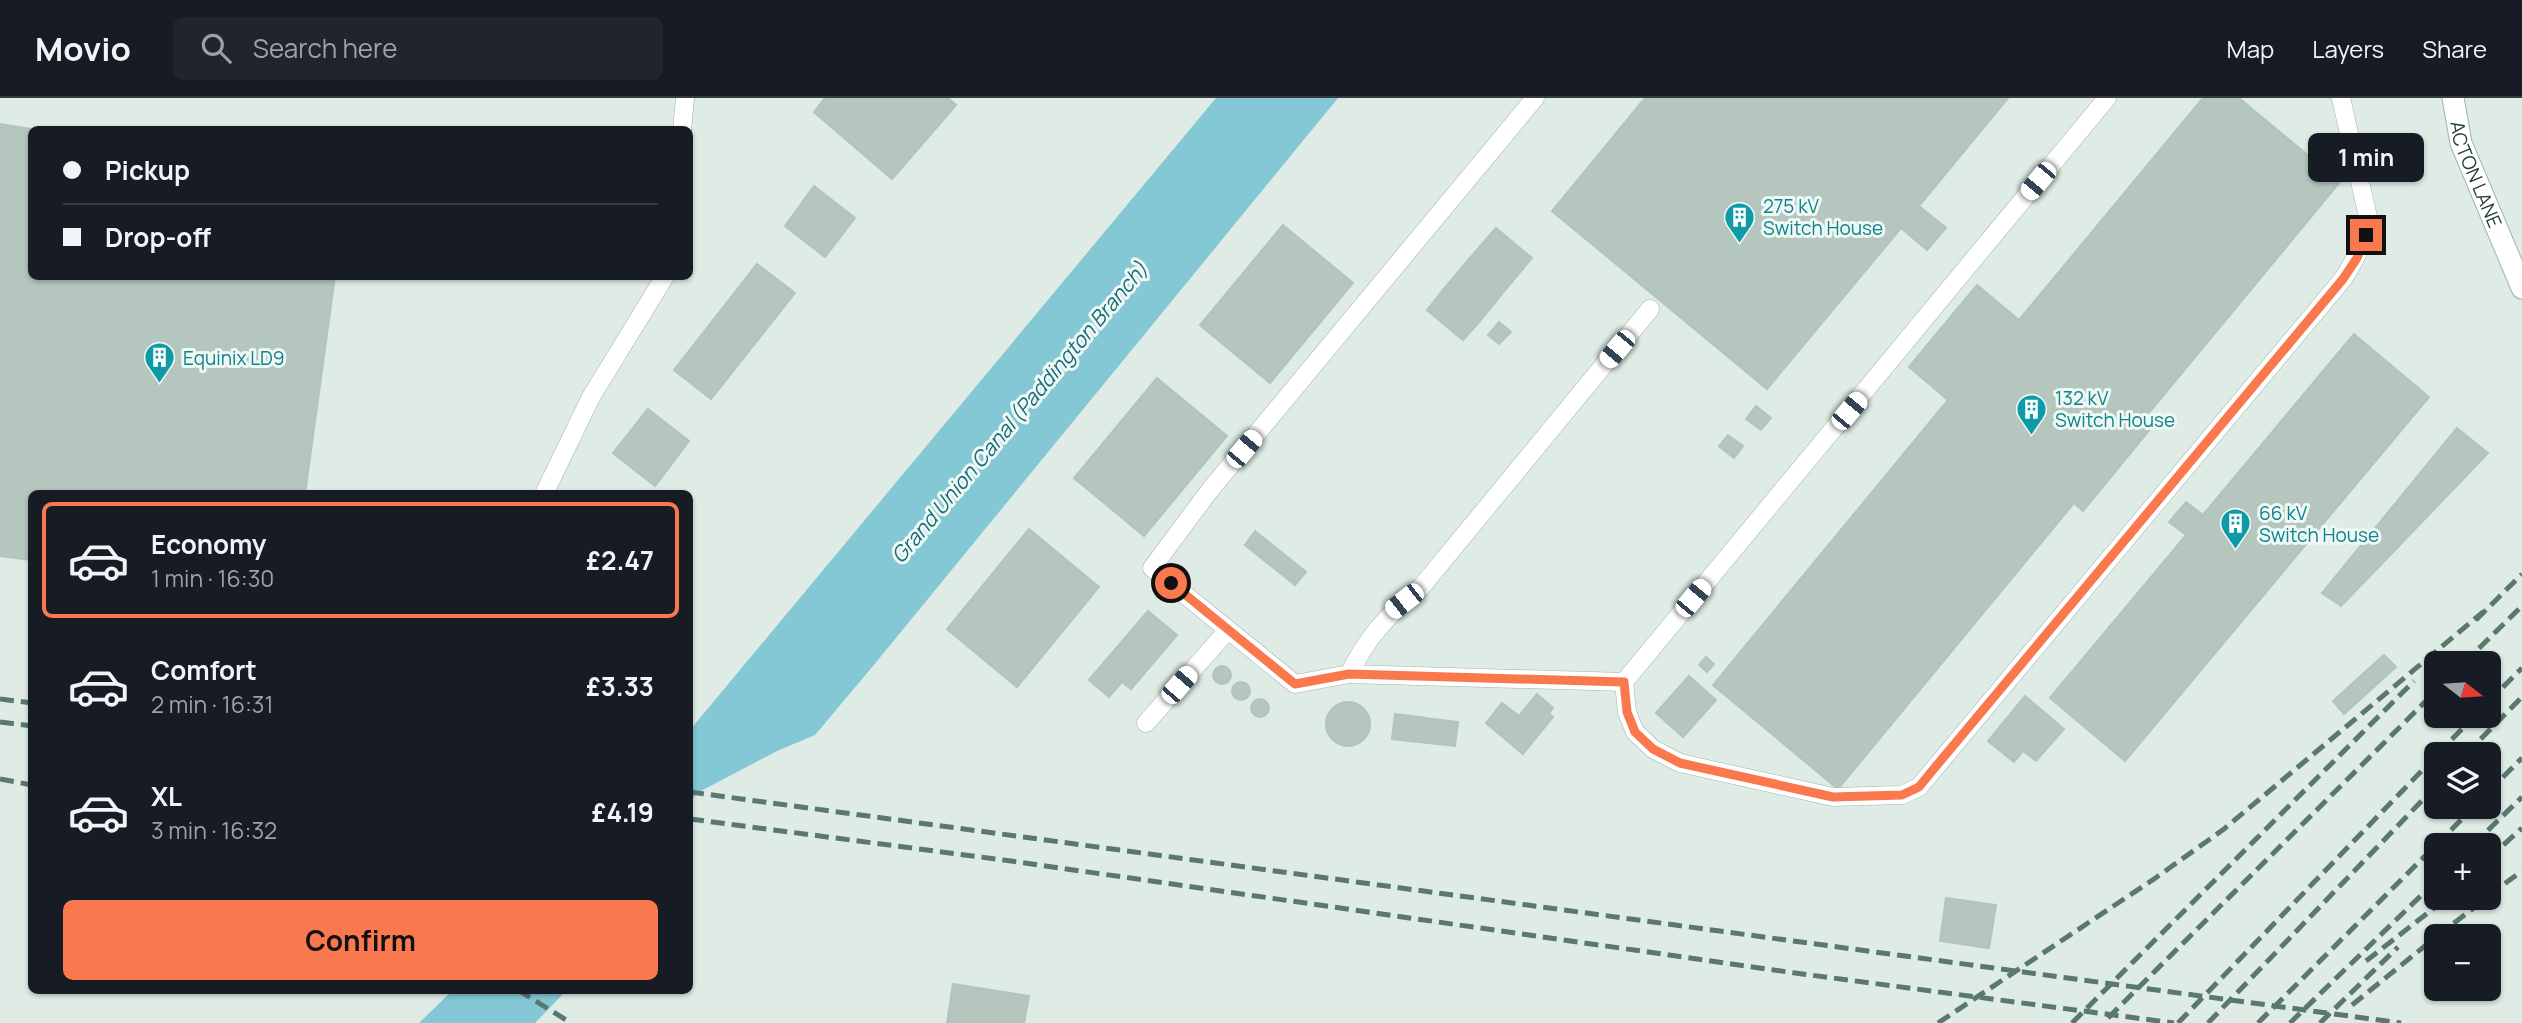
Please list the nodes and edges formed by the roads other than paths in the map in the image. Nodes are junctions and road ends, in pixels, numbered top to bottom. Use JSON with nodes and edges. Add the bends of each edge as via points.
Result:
{"nodes":[{"id":1,"x":685,"y":98,"type":"edge"},
{"id":2,"x":1535,"y":98,"type":"edge"},
{"id":3,"x":2107,"y":98,"type":"edge"},
{"id":4,"x":2341,"y":98,"type":"edge"},
{"id":5,"x":2454,"y":98,"type":"edge"},
{"id":6,"x":682,"y":126,"type":"edge"},
{"id":7,"x":663,"y":280,"type":"edge"},
{"id":8,"x":2522,"y":288,"type":"edge"},
{"id":9,"x":1650,"y":309,"type":"dead end"},
{"id":10,"x":546,"y":490,"type":"edge"},
{"id":11,"x":1228,"y":630,"type":"junction"},
{"id":12,"x":1349,"y":674,"type":"junction"},
{"id":13,"x":1624,"y":682,"type":"junction"},
{"id":14,"x":1146,"y":723,"type":"dead end"}],
"edges":[{"from":1,"to":6,"type":"lane"},
{"from":2,"to":11,"type":"lane","via":[[1210,490],[1152,568]]},
{"from":3,"to":13,"type":"lane"},
{"from":4,"to":13,"type":"lane","via":[[2368,217],[2357,258],[1919,787],[1902,795],[1833,797],[1680,763],[1653,749],[1635,732],[1627,712]]},
{"from":5,"to":8,"type":"main road","name":"ACTON LANE","via":[[2461,143]]},
{"from":7,"to":10,"type":"lane","via":[[591,397]]},
{"from":9,"to":12,"type":"lane","via":[[1418,591],[1390,612],[1363,646]]},
{"from":11,"to":12,"type":"lane","via":[[1295,684]]},
{"from":11,"to":14,"type":"lane"},
{"from":12,"to":13,"type":"lane"}]}
